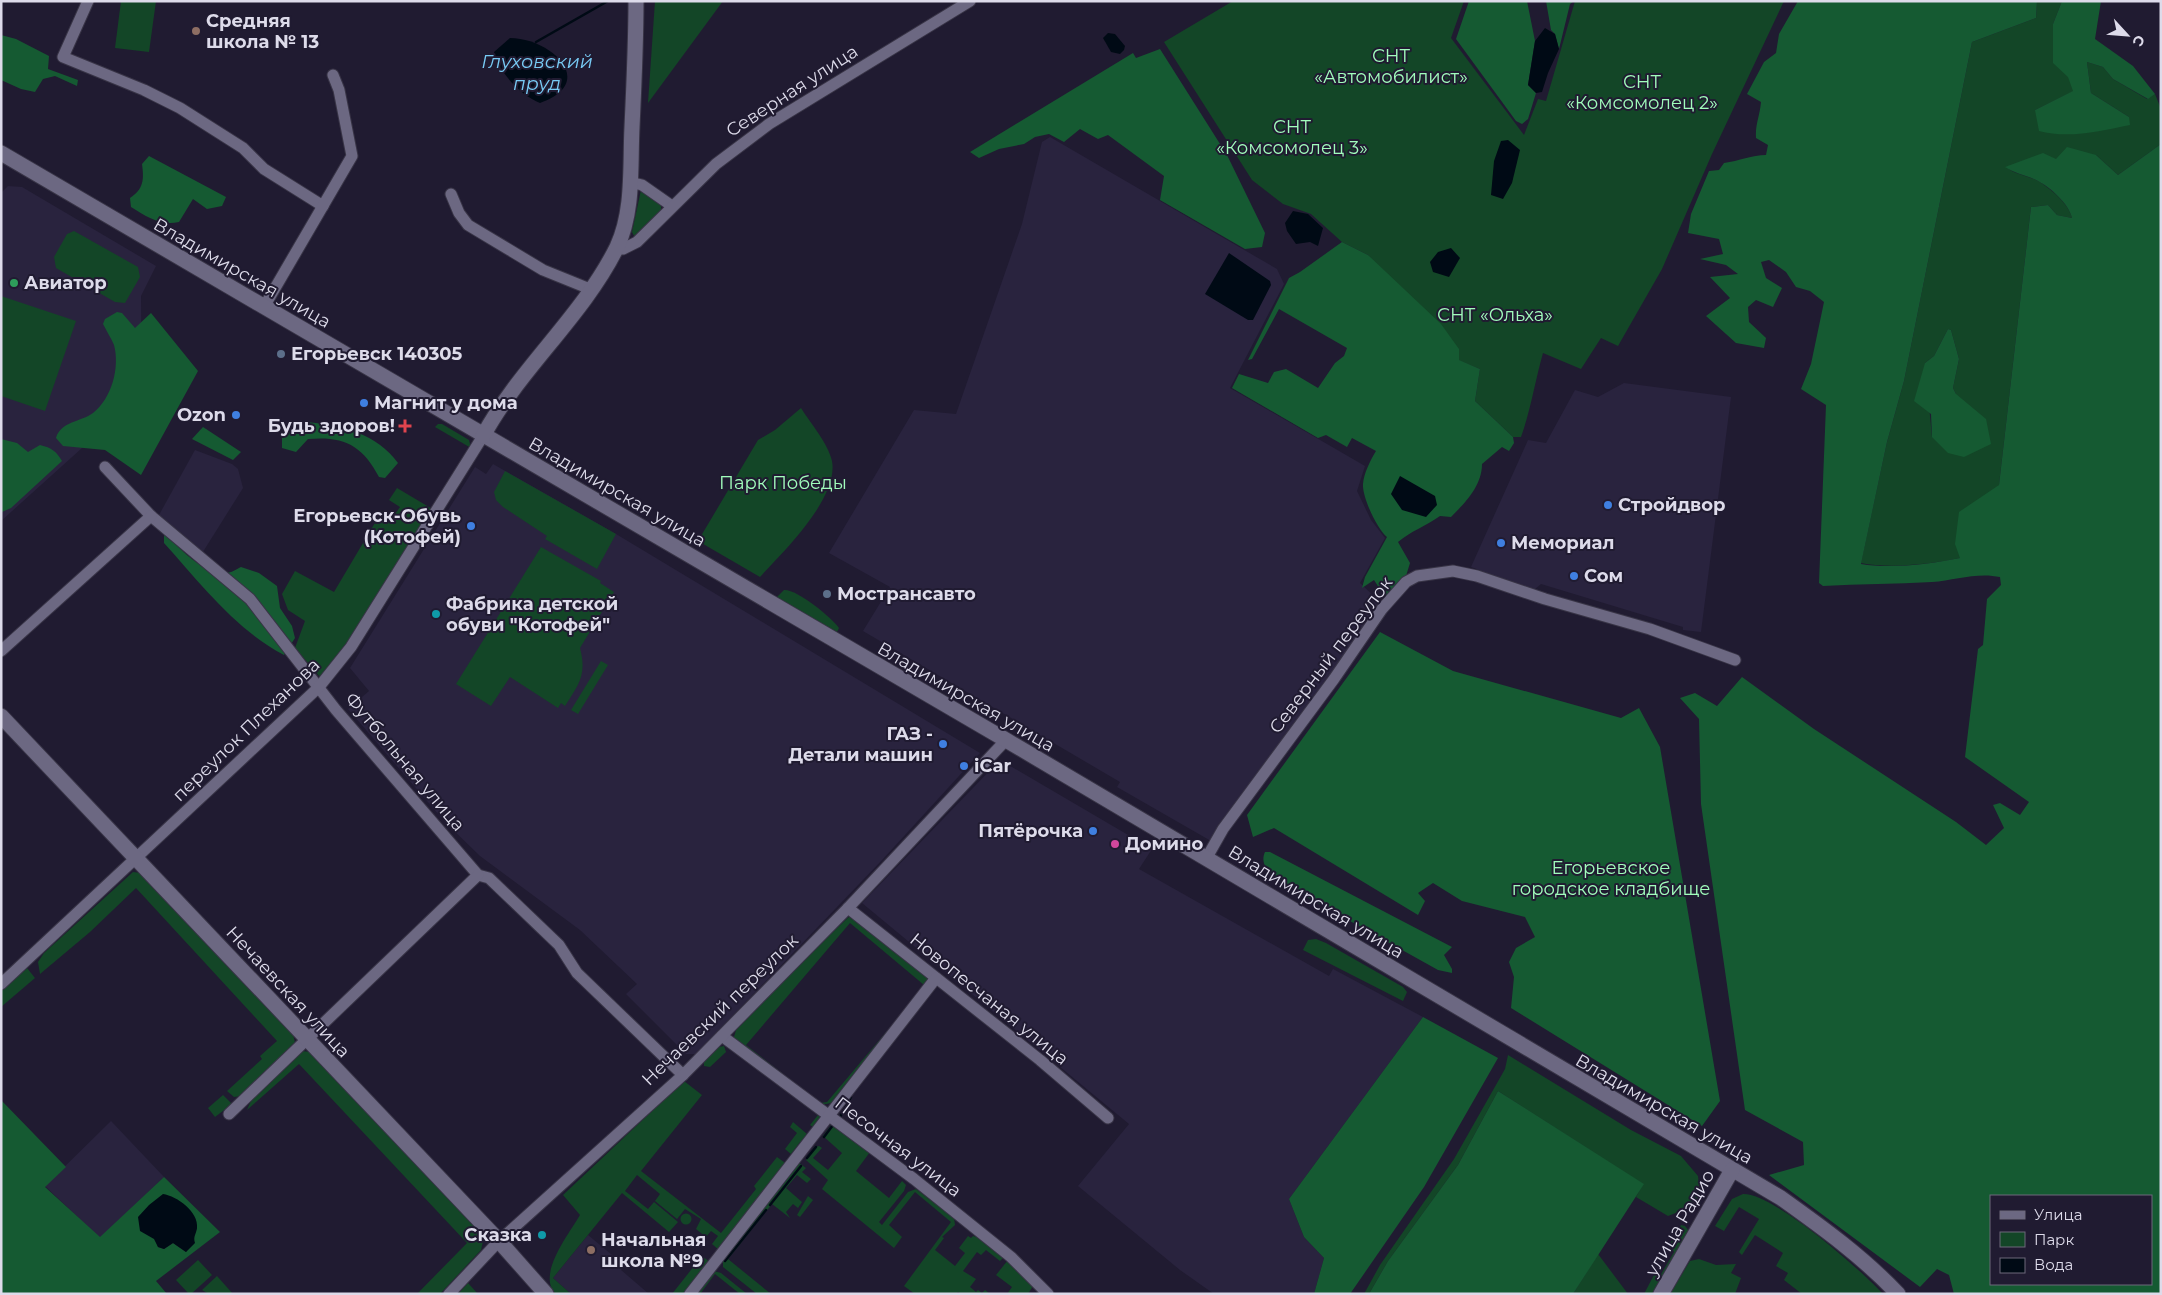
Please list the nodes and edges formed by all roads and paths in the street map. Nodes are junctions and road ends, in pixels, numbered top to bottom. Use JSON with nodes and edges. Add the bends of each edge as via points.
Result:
{"nodes":[{"id":1,"x":88,"y":1,"type":"edge"},
{"id":2,"x":636,"y":1,"type":"edge"},
{"id":3,"x":970,"y":1,"type":"edge"},
{"id":4,"x":333,"y":75,"type":"dead end"},
{"id":5,"x":1,"y":153,"type":"edge"},
{"id":6,"x":630,"y":182,"type":"junction"},
{"id":7,"x":452,"y":194,"type":"dead end"},
{"id":8,"x":323,"y":206,"type":"junction"},
{"id":9,"x":672,"y":206,"type":"junction"},
{"id":10,"x":616,"y":248,"type":"junction"},
{"id":11,"x":590,"y":289,"type":"junction"},
{"id":12,"x":264,"y":307,"type":"junction"},
{"id":13,"x":483,"y":436,"type":"junction"},
{"id":14,"x":105,"y":467,"type":"dead end"},
{"id":15,"x":151,"y":516,"type":"junction"},
{"id":16,"x":1,"y":651,"type":"edge"},
{"id":17,"x":1735,"y":660,"type":"dead end"},
{"id":18,"x":319,"y":687,"type":"junction"},
{"id":19,"x":1,"y":716,"type":"edge"},
{"id":20,"x":1006,"y":740,"type":"junction"},
{"id":21,"x":138,"y":859,"type":"junction"},
{"id":22,"x":1206,"y":859,"type":"junction"},
{"id":23,"x":478,"y":875,"type":"junction"},
{"id":24,"x":848,"y":908,"type":"junction"},
{"id":25,"x":936,"y":978,"type":"junction"},
{"id":26,"x":1,"y":984,"type":"edge"},
{"id":27,"x":722,"y":1036,"type":"junction"},
{"id":28,"x":306,"y":1040,"type":"junction"},
{"id":29,"x":683,"y":1075,"type":"junction"},
{"id":30,"x":228,"y":1114,"type":"dead end"},
{"id":31,"x":828,"y":1116,"type":"junction"},
{"id":32,"x":1108,"y":1118,"type":"dead end"},
{"id":33,"x":1732,"y":1170,"type":"junction"},
{"id":34,"x":499,"y":1241,"type":"junction"},
{"id":35,"x":449,"y":1294,"type":"edge"},
{"id":36,"x":546,"y":1294,"type":"edge"},
{"id":37,"x":690,"y":1294,"type":"edge"},
{"id":38,"x":1048,"y":1294,"type":"edge"},
{"id":39,"x":1661,"y":1294,"type":"edge"},
{"id":40,"x":1898,"y":1294,"type":"edge"}],
"edges":[{"from":1,"to":8,"type":"street","via":[[63,57],[180,108],[237,143],[264,169]]},
{"from":2,"to":6,"type":"street"},
{"from":3,"to":9,"type":"street","name":"Северная улица","via":[[769,124],[716,164]]},
{"from":4,"to":8,"type":"street","via":[[352,156]]},
{"from":5,"to":12,"type":"street","name":"Владимирская улица"},
{"from":6,"to":9,"type":"street","via":[[642,185]]},
{"from":6,"to":10,"type":"street","via":[[625,222]]},
{"from":7,"to":11,"type":"street","via":[[468,225],[542,270]]},
{"from":8,"to":12,"type":"street"},
{"from":9,"to":10,"type":"street","name":"Северная улица","via":[[637,242],[623,249]]},
{"from":10,"to":11,"type":"street"},
{"from":11,"to":13,"type":"street"},
{"from":12,"to":13,"type":"street","name":"Владимирская улица"},
{"from":13,"to":18,"type":"street","name":"переулок Плеханова","via":[[356,639]]},
{"from":13,"to":20,"type":"street","name":"Владимирская улица"},
{"from":14,"to":15,"type":"street","name":"Футбольная улица"},
{"from":15,"to":16,"type":"street"},
{"from":15,"to":18,"type":"street","name":"Футбольная улица","via":[[250,599]]},
{"from":17,"to":22,"type":"street","name":"Северный переулок","via":[[1650,629],[1464,572],[1444,571],[1417,576],[1406,582],[1382,610],[1224,829]]},
{"from":18,"to":21,"type":"street","name":"переулок Плеханова"},
{"from":18,"to":23,"type":"street","name":"Футбольная улица"},
{"from":19,"to":21,"type":"street","name":"Нечаевская улица"},
{"from":20,"to":22,"type":"street","name":"Владимирская улица"},
{"from":20,"to":24,"type":"street","name":"Нечаевский переулок"},
{"from":21,"to":26,"type":"street","name":"переулок Плеханова"},
{"from":21,"to":28,"type":"street","name":"Нечаевская улица"},
{"from":22,"to":33,"type":"street","name":"Владимирская улица"},
{"from":23,"to":28,"type":"street"},
{"from":23,"to":29,"type":"street","name":"Футбольная улица","via":[[488,878],[559,944],[577,974]]},
{"from":24,"to":25,"type":"street","name":"Новопесчаная улица"},
{"from":24,"to":27,"type":"street","name":"Нечаевский переулок"},
{"from":25,"to":31,"type":"street"},
{"from":25,"to":32,"type":"street","name":"Новопесчаная улица"},
{"from":27,"to":29,"type":"street","name":"Нечаевский переулок"},
{"from":27,"to":31,"type":"street","name":"Песочная улица"},
{"from":28,"to":30,"type":"street"},
{"from":28,"to":34,"type":"street","name":"Нечаевская улица"},
{"from":29,"to":34,"type":"street","name":"Нечаевский переулок"},
{"from":31,"to":37,"type":"street"},
{"from":31,"to":38,"type":"street","name":"Песочная улица","via":[[914,1179],[1011,1257]]},
{"from":33,"to":39,"type":"street","name":"улица Радио"},
{"from":33,"to":40,"type":"street","name":"Владимирская улица","via":[[1781,1198],[1841,1242],[1876,1270]]},
{"from":34,"to":35,"type":"street","name":"Нечаевский переулок"},
{"from":34,"to":36,"type":"street","name":"Нечаевская улица"}]}
